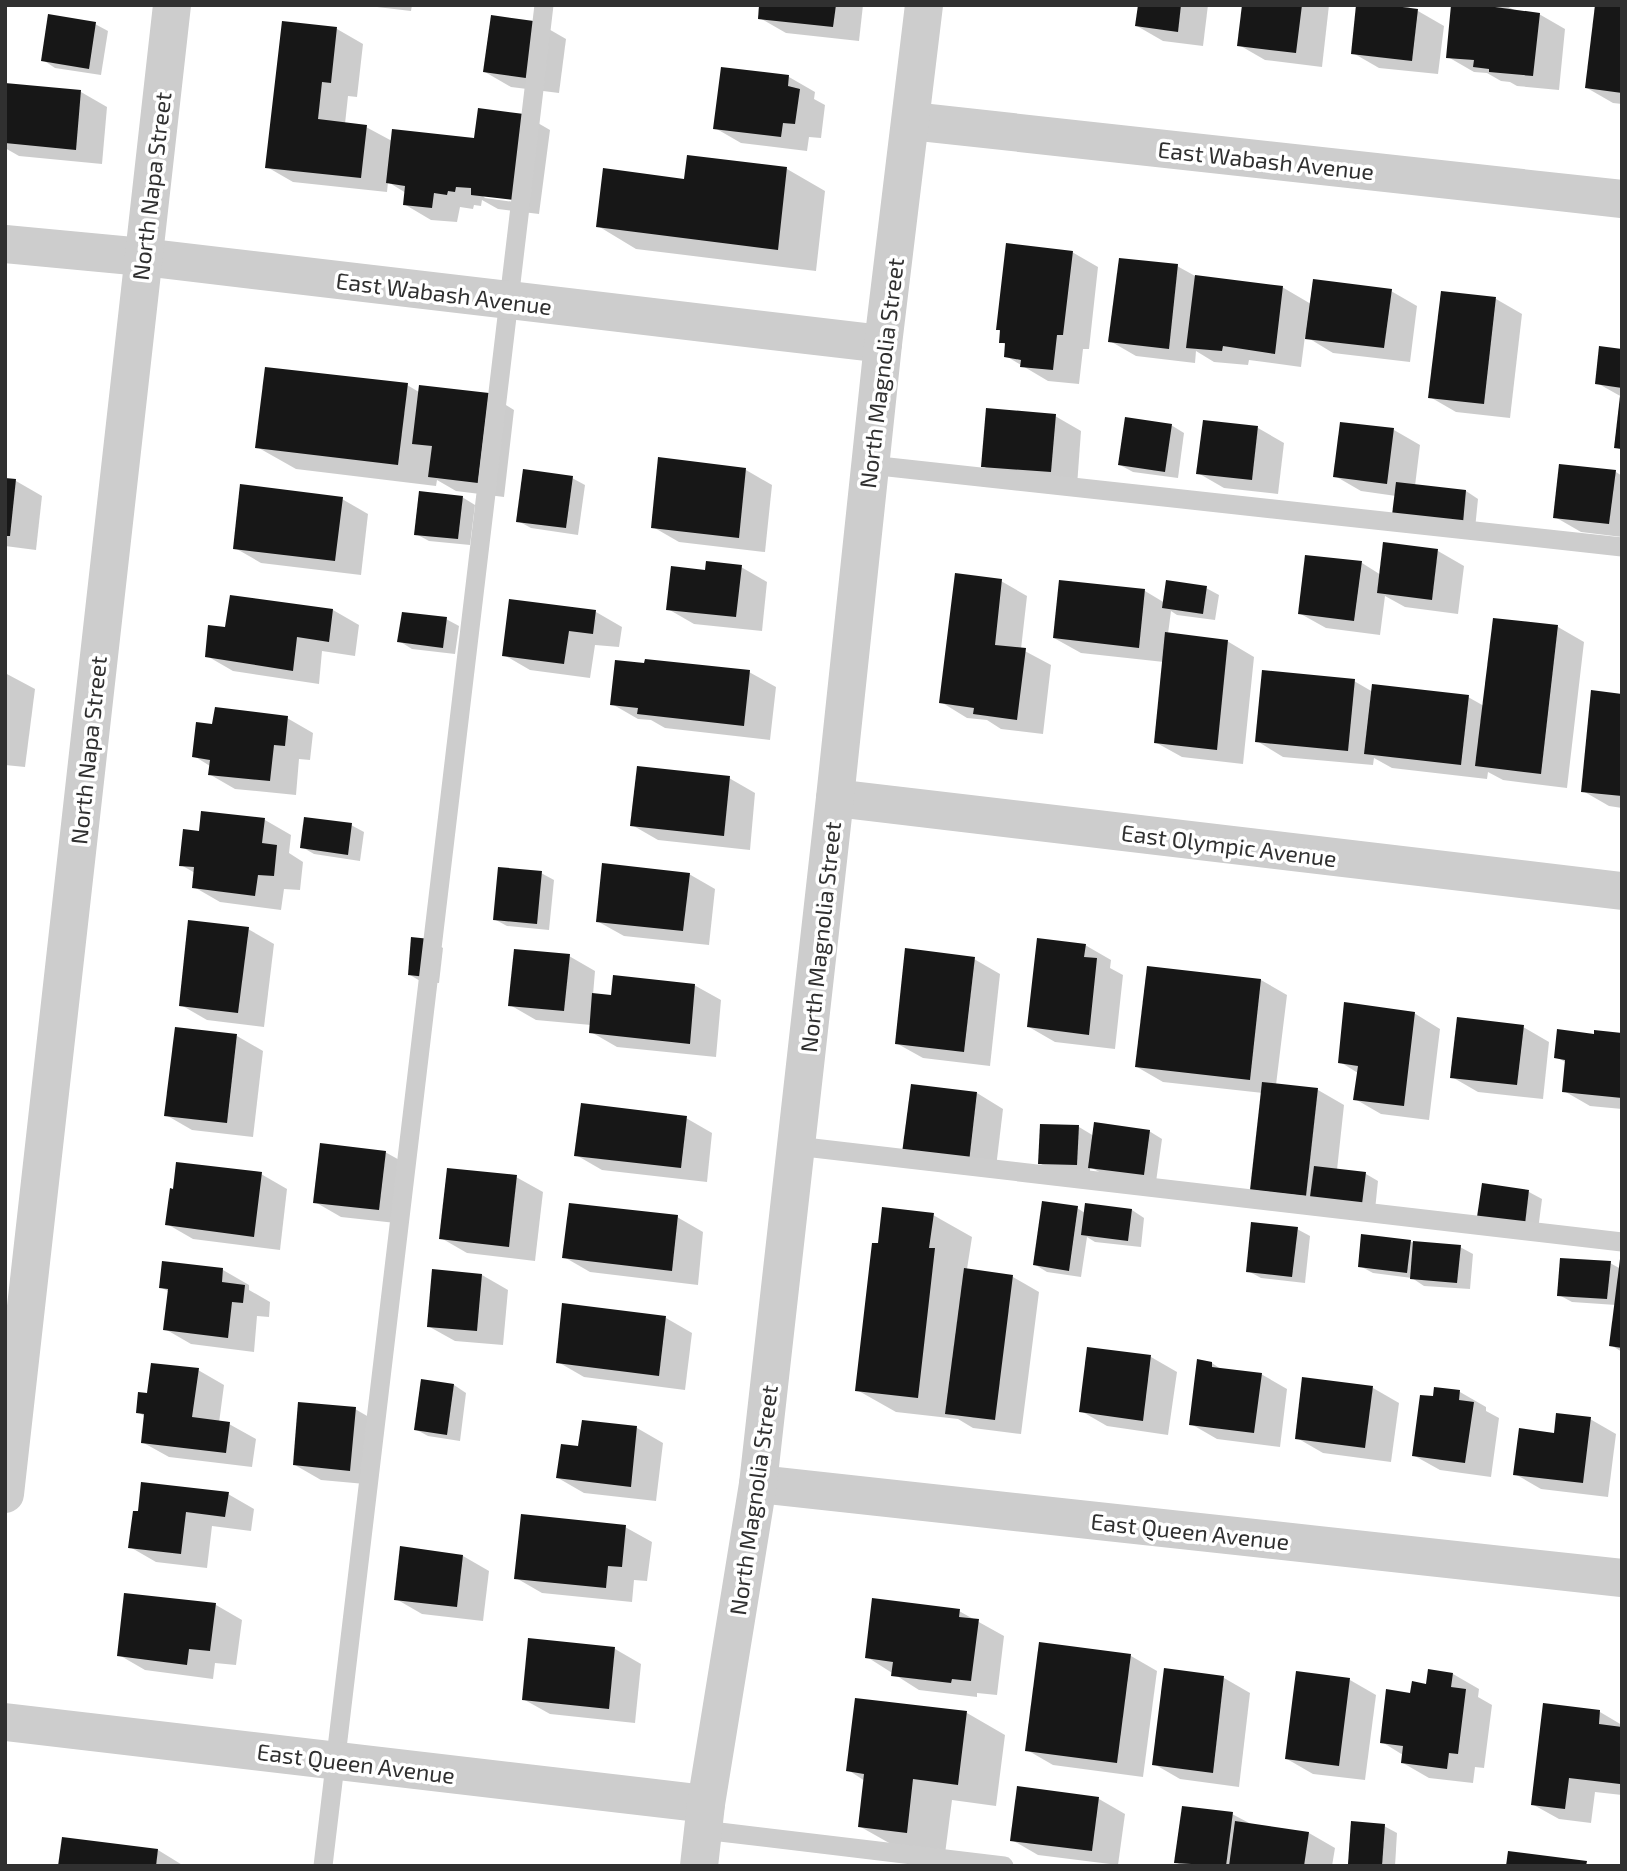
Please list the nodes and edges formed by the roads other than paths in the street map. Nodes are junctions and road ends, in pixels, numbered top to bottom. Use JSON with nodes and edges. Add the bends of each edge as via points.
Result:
{"nodes":[{"id":1,"x":172,"y":5,"type":"edge"},
{"id":2,"x":544,"y":5,"type":"edge"},
{"id":3,"x":924,"y":5,"type":"edge"},
{"id":4,"x":911,"y":121,"type":"junction"},
{"id":5,"x":1622,"y":199,"type":"edge"},
{"id":6,"x":5,"y":244,"type":"edge"},
{"id":7,"x":143,"y":257,"type":"junction"},
{"id":8,"x":509,"y":301,"type":"junction"},
{"id":9,"x":883,"y":344,"type":"junction"},
{"id":10,"x":870,"y":465,"type":"junction"},
{"id":11,"x":1622,"y":547,"type":"edge"},
{"id":12,"x":835,"y":798,"type":"junction"},
{"id":13,"x":1622,"y":891,"type":"edge"},
{"id":14,"x":796,"y":1146,"type":"junction"},
{"id":15,"x":1622,"y":1242,"type":"edge"},
{"id":16,"x":758,"y":1484,"type":"junction"},
{"id":17,"x":5,"y":1494,"type":"edge"},
{"id":18,"x":1622,"y":1578,"type":"edge"},
{"id":19,"x":5,"y":1722,"type":"edge"},
{"id":20,"x":336,"y":1760,"type":"junction"},
{"id":21,"x":703,"y":1833,"type":"edge"},
{"id":22,"x":323,"y":1866,"type":"edge"},
{"id":23,"x":1004,"y":1866,"type":"edge"}],
"edges":[{"from":1,"to":7,"type":"street","name":"North Napa Street"},
{"from":2,"to":8,"type":"lane"},
{"from":3,"to":4,"type":"street","name":"North Magnolia Street"},
{"from":4,"to":5,"type":"street","name":"East Wabash Avenue"},
{"from":4,"to":9,"type":"street","name":"North Magnolia Street"},
{"from":6,"to":7,"type":"street","name":"East Wabash Avenue"},
{"from":7,"to":8,"type":"street","name":"East Wabash Avenue"},
{"from":7,"to":17,"type":"street","name":"North Napa Street"},
{"from":8,"to":9,"type":"street","name":"East Wabash Avenue"},
{"from":8,"to":20,"type":"lane"},
{"from":9,"to":10,"type":"street","name":"North Magnolia Street"},
{"from":10,"to":11,"type":"lane"},
{"from":10,"to":12,"type":"street","name":"North Magnolia Street"},
{"from":12,"to":13,"type":"street","name":"East Olympic Avenue"},
{"from":12,"to":14,"type":"street","name":"North Magnolia Street"},
{"from":14,"to":15,"type":"lane"},
{"from":14,"to":16,"type":"street","name":"North Magnolia Street"},
{"from":16,"to":18,"type":"street","name":"East Queen Avenue"},
{"from":16,"to":21,"type":"street","name":"North Magnolia Street"},
{"from":19,"to":20,"type":"street","name":"East Queen Avenue"},
{"from":20,"to":21,"type":"street","name":"East Queen Avenue"},
{"from":20,"to":22,"type":"lane"},
{"from":21,"to":23,"type":"lane"}]}
